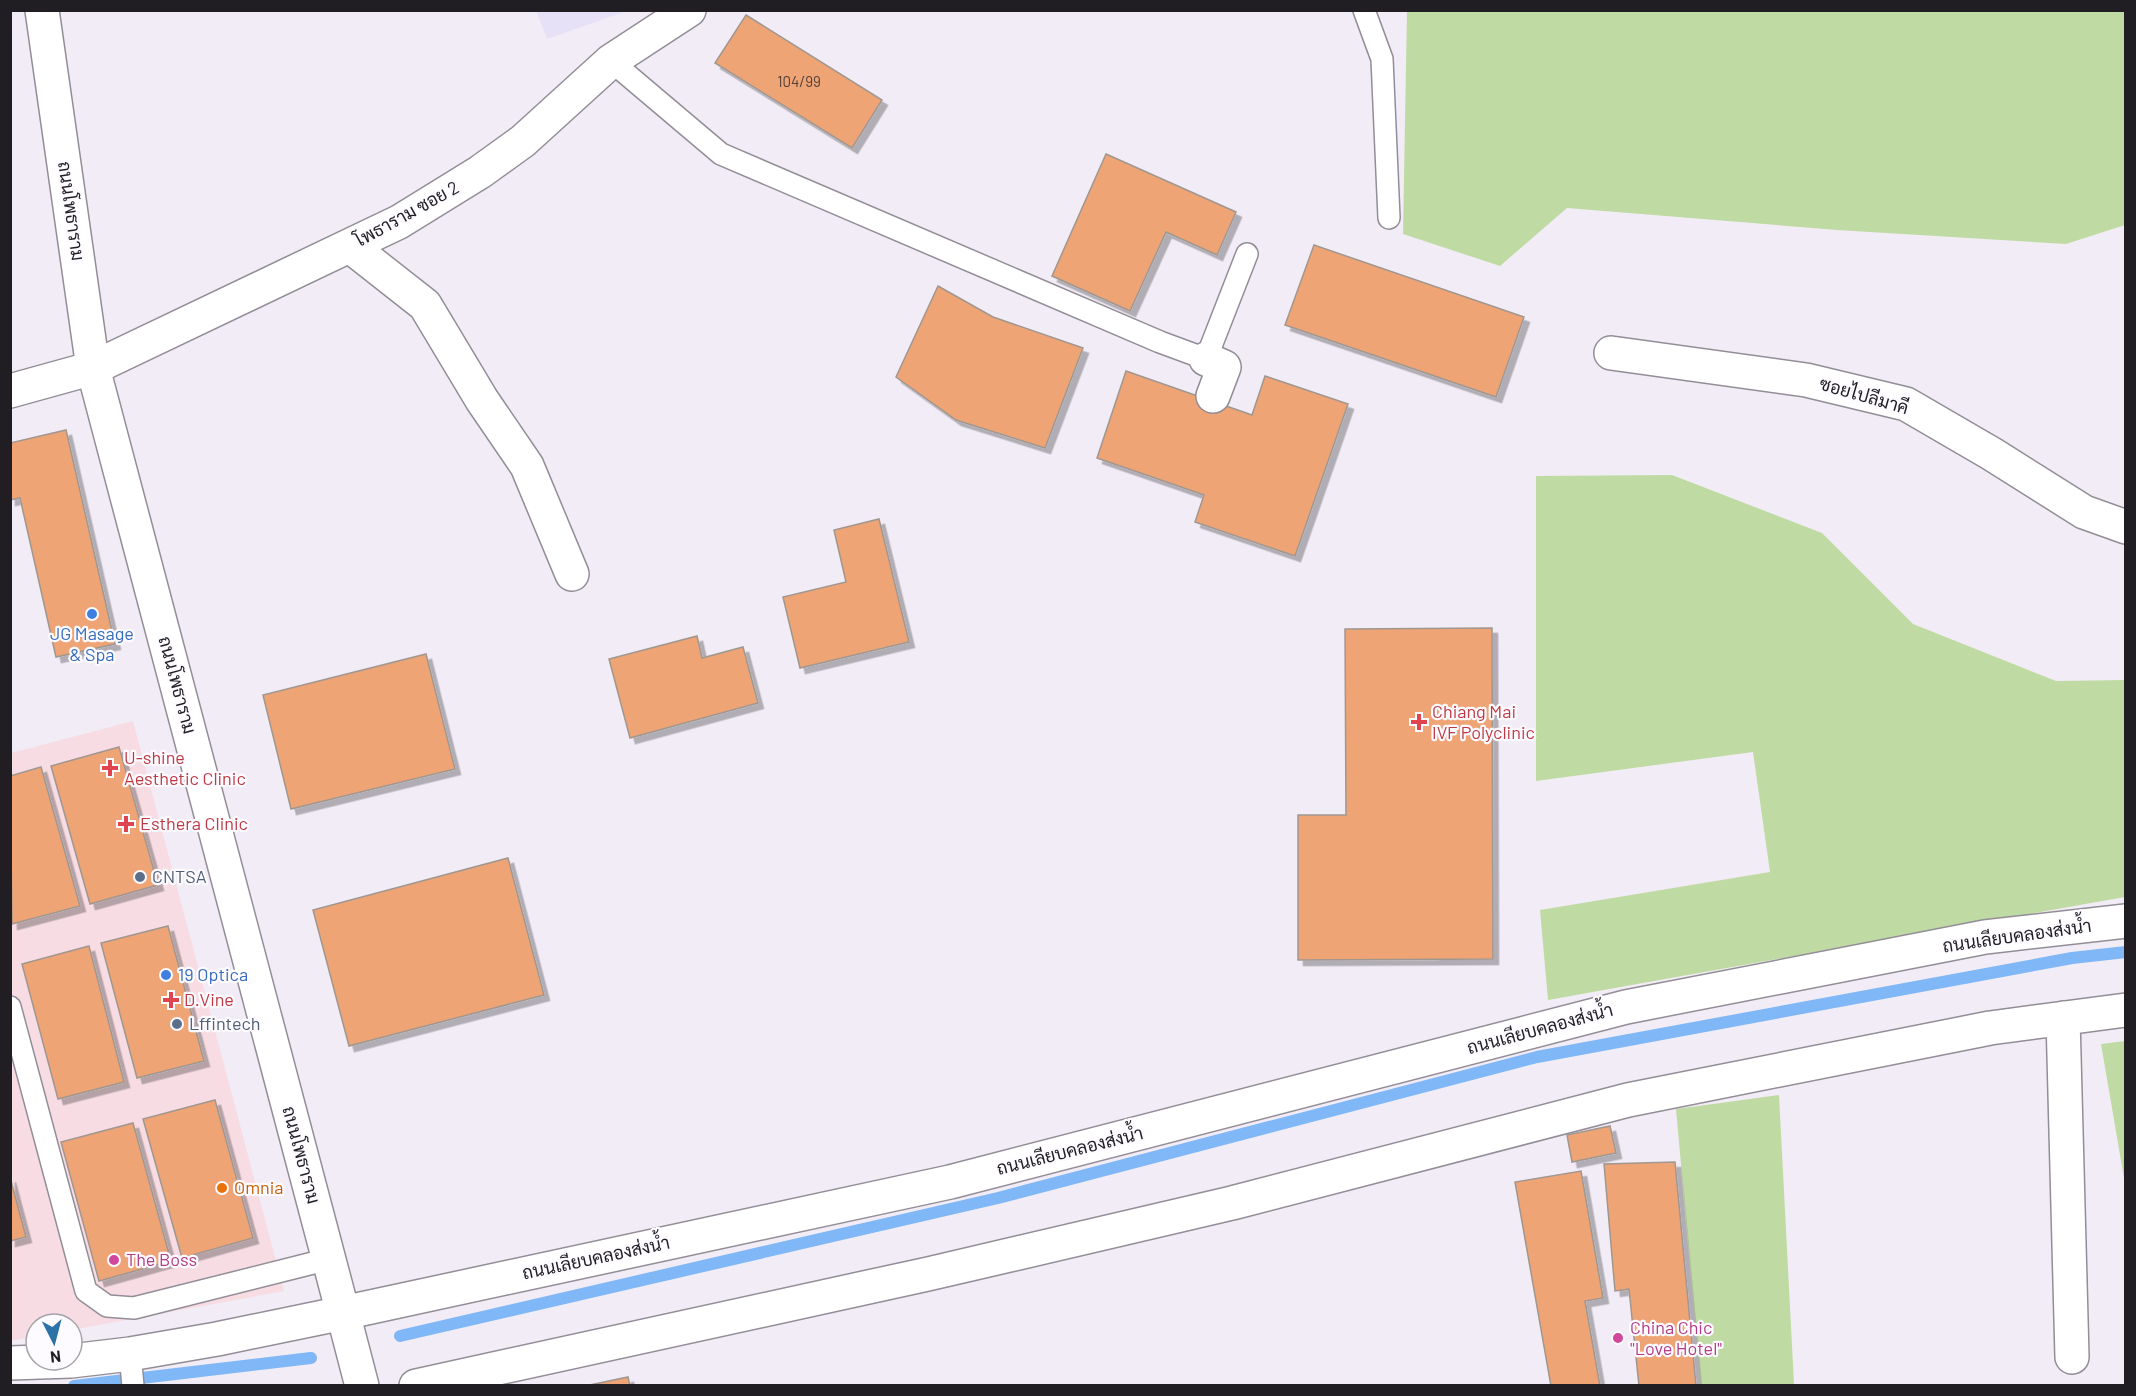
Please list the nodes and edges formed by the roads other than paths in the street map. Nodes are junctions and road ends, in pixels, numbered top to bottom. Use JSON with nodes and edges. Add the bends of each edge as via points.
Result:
{"nodes":[{"id":1,"x":42,"y":10,"type":"edge"},
{"id":2,"x":689,"y":10,"type":"edge"},
{"id":3,"x":1364,"y":10,"type":"edge"},
{"id":4,"x":610,"y":62,"type":"junction"},
{"id":5,"x":1389,"y":218,"type":"dead end"},
{"id":6,"x":350,"y":246,"type":"junction"},
{"id":7,"x":1247,"y":255,"type":"dead end"},
{"id":8,"x":1611,"y":353,"type":"dead end"},
{"id":9,"x":1206,"y":359,"type":"junction"},
{"id":10,"x":93,"y":368,"type":"junction"},
{"id":11,"x":10,"y":391,"type":"edge"},
{"id":12,"x":1213,"y":396,"type":"dead end"},
{"id":13,"x":2126,"y":527,"type":"edge"},
{"id":14,"x":572,"y":574,"type":"dead end"},
{"id":15,"x":2126,"y":921,"type":"edge"},
{"id":16,"x":10,"y":1007,"type":"edge"},
{"id":17,"x":2126,"y":1010,"type":"edge"},
{"id":18,"x":2063,"y":1018,"type":"junction"},
{"id":19,"x":328,"y":1259,"type":"junction"},
{"id":20,"x":343,"y":1313,"type":"junction"},
{"id":21,"x":130,"y":1353,"type":"junction"},
{"id":22,"x":2072,"y":1357,"type":"dead end"},
{"id":23,"x":10,"y":1364,"type":"edge"},
{"id":24,"x":133,"y":1386,"type":"edge"},
{"id":25,"x":362,"y":1386,"type":"edge"},
{"id":26,"x":417,"y":1386,"type":"edge"}],
"edges":[{"from":1,"to":10,"type":"street","name":"ถนนโพธาราม"},
{"from":2,"to":4,"type":"street","name":"โพธาราม ซอย 2"},
{"from":3,"to":5,"type":"lane","via":[[1382,59]]},
{"from":4,"to":6,"type":"street","name":"โพธาราม ซอย 2","via":[[523,141],[480,172],[399,222]]},
{"from":4,"to":9,"type":"lane","via":[[721,154]]},
{"from":6,"to":10,"type":"street","name":"โพธาราม ซอย 2"},
{"from":6,"to":14,"type":"street","via":[[425,305],[527,466]]},
{"from":7,"to":9,"type":"lane"},
{"from":8,"to":13,"type":"street","name":"ซอยไปลีมาคี","via":[[1806,380],[1906,404],[2084,512]]},
{"from":9,"to":12,"type":"street","via":[[1224,367]]},
{"from":10,"to":11,"type":"street","name":"โพธาราม ซอย 2"},
{"from":10,"to":19,"type":"street","name":"ถนนโพธาราม"},
{"from":15,"to":20,"type":"street","name":"ถนนเลียบคลองส่งน้ำ","via":[[1985,938],[1626,1007],[950,1182]]},
{"from":16,"to":19,"type":"lane","via":[[86,1291],[107,1306],[134,1308]]},
{"from":17,"to":18,"type":"street"},
{"from":18,"to":22,"type":"street"},
{"from":18,"to":26,"type":"street","via":[[1990,1028],[1628,1100],[1220,1205],[928,1274]]},
{"from":19,"to":20,"type":"street","name":"ถนนโพธาราม"},
{"from":20,"to":21,"type":"street","name":"ถนนเลียบคลองส่งน้ำ"},
{"from":20,"to":25,"type":"street","name":"ถนนโพธาราม"},
{"from":21,"to":23,"type":"street","name":"ถนนเลียบคลองส่งน้ำ"},
{"from":21,"to":24,"type":"lane"}]}
